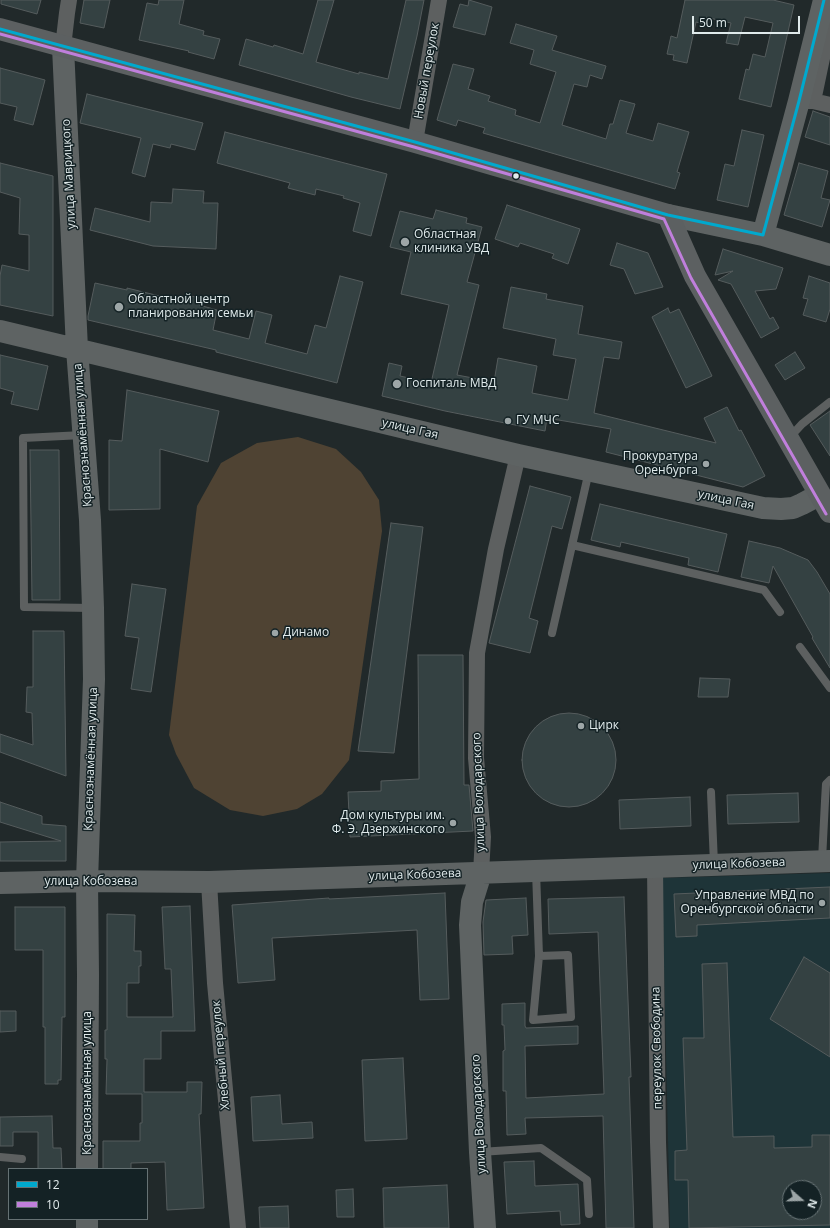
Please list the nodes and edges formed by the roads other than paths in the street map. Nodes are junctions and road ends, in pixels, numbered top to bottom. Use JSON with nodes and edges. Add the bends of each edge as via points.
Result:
{"nodes":[{"id":1,"x":69,"y":0,"type":"edge"},
{"id":2,"x":440,"y":0,"type":"edge"},
{"id":3,"x":824,"y":0,"type":"edge"},
{"id":4,"x":830,"y":20,"type":"edge"},
{"id":5,"x":0,"y":29,"type":"edge"},
{"id":6,"x":63,"y":47,"type":"junction"},
{"id":7,"x":806,"y":101,"type":"junction"},
{"id":8,"x":830,"y":106,"type":"edge"},
{"id":9,"x":415,"y":142,"type":"junction"},
{"id":10,"x":668,"y":215,"type":"junction"},
{"id":11,"x":763,"y":235,"type":"junction"},
{"id":12,"x":830,"y":255,"type":"edge"},
{"id":13,"x":0,"y":331,"type":"edge"},
{"id":14,"x":77,"y":349,"type":"junction"},
{"id":15,"x":830,"y":402,"type":"edge"},
{"id":16,"x":83,"y":435,"type":"junction"},
{"id":17,"x":788,"y":439,"type":"junction"},
{"id":18,"x":518,"y":455,"type":"junction"},
{"id":19,"x":589,"y":471,"type":"junction"},
{"id":20,"x":826,"y":498,"type":"edge"},
{"id":21,"x":572,"y":545,"type":"junction"},
{"id":22,"x":93,"y":608,"type":"junction"},
{"id":23,"x":780,"y":612,"type":"dead end"},
{"id":24,"x":552,"y":633,"type":"dead end"},
{"id":25,"x":800,"y":647,"type":"dead end"},
{"id":26,"x":830,"y":688,"type":"edge"},
{"id":27,"x":830,"y":780,"type":"edge"},
{"id":28,"x":712,"y":792,"type":"dead end"},
{"id":29,"x":826,"y":861,"type":"edge"},
{"id":30,"x":714,"y":865,"type":"junction"},
{"id":31,"x":654,"y":867,"type":"junction"},
{"id":32,"x":536,"y":870,"type":"junction"},
{"id":33,"x":481,"y":873,"type":"junction"},
{"id":34,"x":87,"y":882,"type":"junction"},
{"id":35,"x":209,"y":882,"type":"junction"},
{"id":36,"x":0,"y":883,"type":"edge"},
{"id":37,"x":539,"y":956,"type":"junction"},
{"id":38,"x":480,"y":1152,"type":"junction"},
{"id":39,"x":0,"y":1157,"type":"edge"},
{"id":40,"x":22,"y":1160,"type":"dead end"},
{"id":41,"x":87,"y":1168,"type":"edge"},
{"id":42,"x":589,"y":1214,"type":"dead end"},
{"id":43,"x":238,"y":1228,"type":"edge"},
{"id":44,"x":485,"y":1228,"type":"edge"},
{"id":45,"x":661,"y":1228,"type":"edge"}],
"edges":[{"from":1,"to":6,"type":"street","name":"улица Маврицкого"},
{"from":2,"to":9,"type":"street","name":"Новый переулок"},
{"from":3,"to":7,"type":"main road"},
{"from":4,"to":7,"type":"street"},
{"from":5,"to":6,"type":"main road"},
{"from":6,"to":9,"type":"main road"},
{"from":6,"to":14,"type":"main road","name":"улица Маврицкого"},
{"from":7,"to":8,"type":"street"},
{"from":7,"to":11,"type":"main road"},
{"from":9,"to":10,"type":"main road"},
{"from":10,"to":11,"type":"main road"},
{"from":10,"to":17,"type":"main road","via":[[689,266]]},
{"from":11,"to":12,"type":"main road"},
{"from":13,"to":14,"type":"main road","name":"улица Гая"},
{"from":14,"to":16,"type":"main road","name":"Краснознамённая улица"},
{"from":14,"to":18,"type":"main road","name":"улица Гая"},
{"from":15,"to":17,"type":"lane","via":[[802,424]]},
{"from":16,"to":22,"type":"main road","name":"Краснознамённая улица","via":[[90,520]]},
{"from":16,"to":22,"type":"lane","via":[[23,438],[24,607]]},
{"from":17,"to":20,"type":"main road"},
{"from":18,"to":19,"type":"main road","name":"улица Гая"},
{"from":18,"to":33,"type":"street","name":"улица Володарского","via":[[496,549],[477,653],[476,758],[483,837]]},
{"from":19,"to":20,"type":"main road","name":"улица Гая","via":[[762,508],[793,508]]},
{"from":19,"to":21,"type":"lane"},
{"from":21,"to":23,"type":"lane","via":[[764,590]]},
{"from":21,"to":24,"type":"lane"},
{"from":22,"to":34,"type":"main road","name":"Краснознамённая улица","via":[[94,679]]},
{"from":25,"to":26,"type":"lane"},
{"from":27,"to":29,"type":"lane","via":[[826,784],[824,801]]},
{"from":28,"to":30,"type":"lane"},
{"from":29,"to":30,"type":"main road","name":"улица Кобозева"},
{"from":30,"to":31,"type":"main road","name":"улица Кобозева"},
{"from":31,"to":32,"type":"main road","name":"улица Кобозева"},
{"from":31,"to":45,"type":"street","name":"переулок Свободина"},
{"from":32,"to":33,"type":"main road","name":"улица Кобозева"},
{"from":32,"to":37,"type":"lane"},
{"from":33,"to":35,"type":"main road","name":"улица Кобозева"},
{"from":33,"to":38,"type":"main road","name":"улица Володарского","via":[[472,902],[470,925]]},
{"from":34,"to":35,"type":"main road","name":"улица Кобозева"},
{"from":34,"to":36,"type":"main road","name":"улица Кобозева"},
{"from":34,"to":41,"type":"main road","name":"Краснознамённая улица"},
{"from":35,"to":43,"type":"street","name":"Хлебный переулок","via":[[214,983]]},
{"from":37,"to":37,"type":"lane","via":[[568,955],[571,1017],[533,1020]]},
{"from":38,"to":42,"type":"lane","via":[[541,1148],[588,1180]]},
{"from":38,"to":44,"type":"main road","name":"улица Володарского"},
{"from":39,"to":40,"type":"lane"}]}
